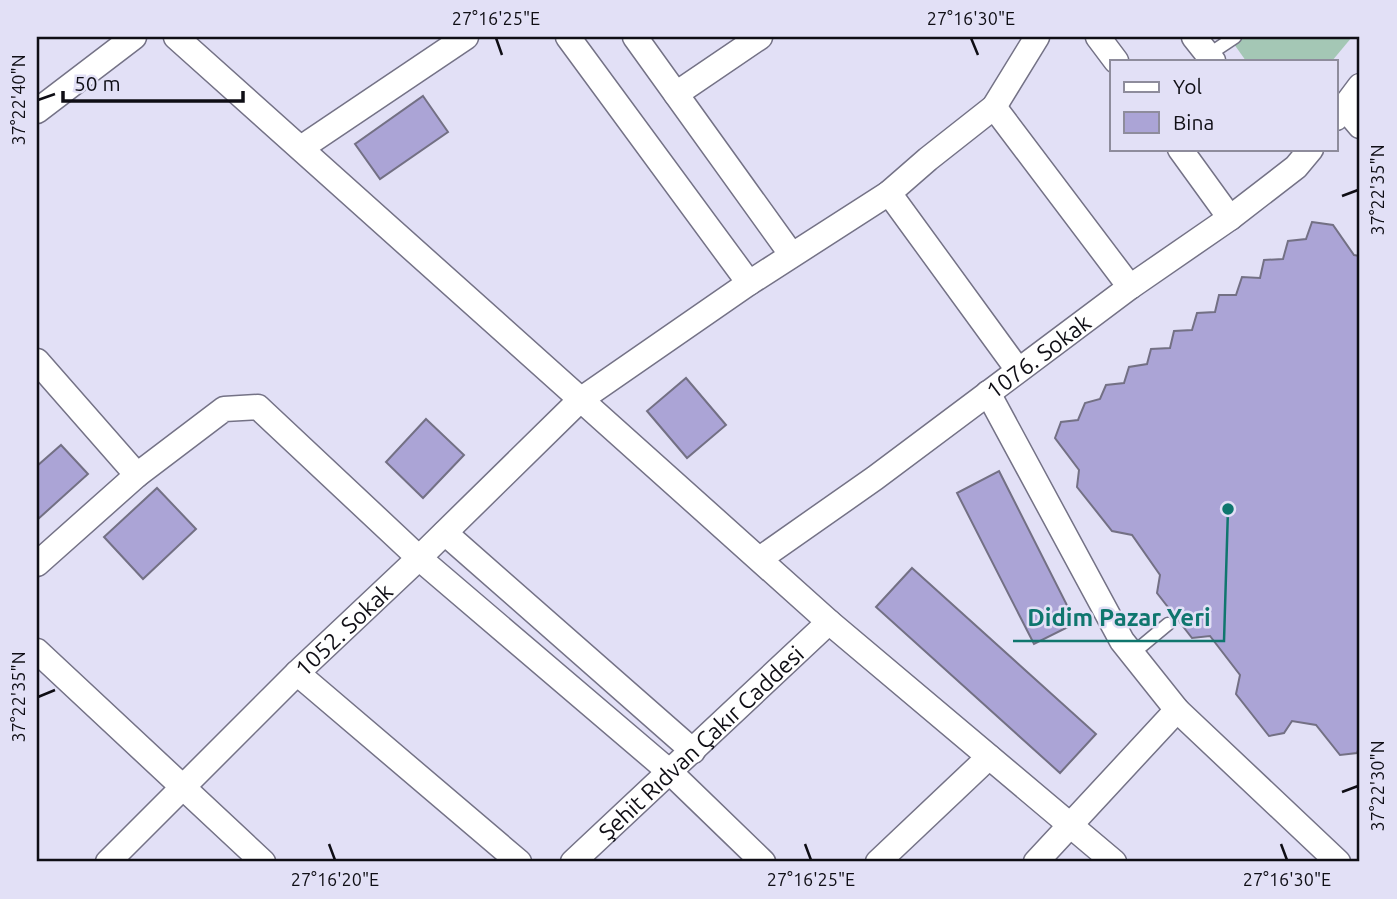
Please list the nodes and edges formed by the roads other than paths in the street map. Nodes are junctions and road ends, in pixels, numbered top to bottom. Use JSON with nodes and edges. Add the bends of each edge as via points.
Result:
{"nodes":[{"id":1,"x":134,"y":37,"type":"edge"},
{"id":2,"x":176,"y":37,"type":"edge"},
{"id":3,"x":466,"y":37,"type":"edge"},
{"id":4,"x":568,"y":37,"type":"edge"},
{"id":5,"x":635,"y":37,"type":"edge"},
{"id":6,"x":760,"y":37,"type":"edge"},
{"id":7,"x":1037,"y":37,"type":"edge"},
{"id":8,"x":1098,"y":37,"type":"edge"},
{"id":9,"x":1235,"y":37,"type":"edge"},
{"id":10,"x":1205,"y":51,"type":"edge"},
{"id":11,"x":1115,"y":60,"type":"edge"},
{"id":12,"x":1360,"y":86,"type":"edge"},
{"id":13,"x":676,"y":94,"type":"junction"},
{"id":14,"x":994,"y":107,"type":"junction"},
{"id":15,"x":37,"y":111,"type":"edge"},
{"id":16,"x":1340,"y":112,"type":"edge"},
{"id":17,"x":1360,"y":126,"type":"edge"},
{"id":18,"x":301,"y":148,"type":"junction"},
{"id":19,"x":1181,"y":150,"type":"edge"},
{"id":20,"x":1296,"y":155,"type":"edge"},
{"id":21,"x":889,"y":193,"type":"junction"},
{"id":22,"x":1230,"y":218,"type":"junction"},
{"id":23,"x":791,"y":254,"type":"junction"},
{"id":24,"x":749,"y":283,"type":"junction"},
{"id":25,"x":1130,"y":287,"type":"junction"},
{"id":26,"x":37,"y":361,"type":"edge"},
{"id":27,"x":1018,"y":370,"type":"junction"},
{"id":28,"x":988,"y":393,"type":"junction"},
{"id":29,"x":580,"y":400,"type":"junction"},
{"id":30,"x":137,"y":475,"type":"junction"},
{"id":31,"x":444,"y":533,"type":"junction"},
{"id":32,"x":419,"y":558,"type":"junction"},
{"id":33,"x":761,"y":558,"type":"junction"},
{"id":34,"x":37,"y":564,"type":"edge"},
{"id":35,"x":830,"y":622,"type":"junction"},
{"id":36,"x":1168,"y":624,"type":"dead end"},
{"id":37,"x":37,"y":651,"type":"edge"},
{"id":38,"x":1132,"y":654,"type":"junction"},
{"id":39,"x":297,"y":673,"type":"junction"},
{"id":40,"x":1177,"y":710,"type":"junction"},
{"id":41,"x":693,"y":751,"type":"junction"},
{"id":42,"x":989,"y":757,"type":"junction"},
{"id":43,"x":671,"y":773,"type":"junction"},
{"id":44,"x":182,"y":786,"type":"junction"},
{"id":45,"x":1069,"y":825,"type":"junction"},
{"id":46,"x":108,"y":862,"type":"edge"},
{"id":47,"x":263,"y":862,"type":"edge"},
{"id":48,"x":519,"y":862,"type":"edge"},
{"id":49,"x":573,"y":862,"type":"edge"},
{"id":50,"x":763,"y":862,"type":"edge"},
{"id":51,"x":878,"y":862,"type":"edge"},
{"id":52,"x":1036,"y":862,"type":"edge"},
{"id":53,"x":1114,"y":862,"type":"edge"},
{"id":54,"x":1338,"y":862,"type":"edge"}],
"edges":[{"from":1,"to":15,"type":"street"},
{"from":2,"to":18,"type":"street"},
{"from":3,"to":18,"type":"street"},
{"from":4,"to":24,"type":"street"},
{"from":5,"to":13,"type":"street"},
{"from":6,"to":13,"type":"street"},
{"from":7,"to":14,"type":"street"},
{"from":8,"to":11,"type":"street"},
{"from":9,"to":10,"type":"lane"},
{"from":12,"to":16,"type":"street"},
{"from":13,"to":23,"type":"street"},
{"from":14,"to":21,"type":"street","name":"1052. Sokak"},
{"from":14,"to":25,"type":"street"},
{"from":16,"to":17,"type":"street"},
{"from":18,"to":29,"type":"street"},
{"from":19,"to":22,"type":"street"},
{"from":20,"to":22,"type":"street","name":"1076. Sokak"},
{"from":21,"to":23,"type":"street","name":"1052. Sokak"},
{"from":21,"to":27,"type":"street"},
{"from":22,"to":25,"type":"street","name":"1076. Sokak"},
{"from":23,"to":24,"type":"street","name":"1052. Sokak"},
{"from":24,"to":29,"type":"street","name":"1052. Sokak"},
{"from":25,"to":27,"type":"street","name":"1076. Sokak"},
{"from":26,"to":30,"type":"street"},
{"from":27,"to":28,"type":"street","name":"1076. Sokak"},
{"from":28,"to":33,"type":"street","name":"1076. Sokak"},
{"from":28,"to":38,"type":"street"},
{"from":29,"to":31,"type":"street","name":"1052. Sokak"},
{"from":29,"to":33,"type":"street"},
{"from":30,"to":32,"type":"street","via":[[224,409],[258,407]]},
{"from":30,"to":34,"type":"street"},
{"from":31,"to":32,"type":"street","name":"1052. Sokak"},
{"from":31,"to":41,"type":"street"},
{"from":32,"to":39,"type":"street","name":"1052. Sokak"},
{"from":32,"to":43,"type":"street"},
{"from":33,"to":35,"type":"street"},
{"from":35,"to":41,"type":"street","name":"Şehit Rıdvan Çakır Caddesi"},
{"from":35,"to":42,"type":"street"},
{"from":36,"to":38,"type":"lane"},
{"from":37,"to":44,"type":"street"},
{"from":38,"to":40,"type":"street"},
{"from":39,"to":44,"type":"street","name":"1052. Sokak"},
{"from":39,"to":48,"type":"street"},
{"from":40,"to":45,"type":"street"},
{"from":40,"to":54,"type":"street"},
{"from":41,"to":43,"type":"street","name":"Şehit Rıdvan Çakır Caddesi"},
{"from":42,"to":45,"type":"street"},
{"from":42,"to":51,"type":"street"},
{"from":43,"to":49,"type":"street","name":"Şehit Rıdvan Çakır Caddesi"},
{"from":43,"to":50,"type":"street"},
{"from":44,"to":46,"type":"street","name":"1052. Sokak"},
{"from":44,"to":47,"type":"street"},
{"from":45,"to":52,"type":"street"},
{"from":45,"to":53,"type":"street"}]}
